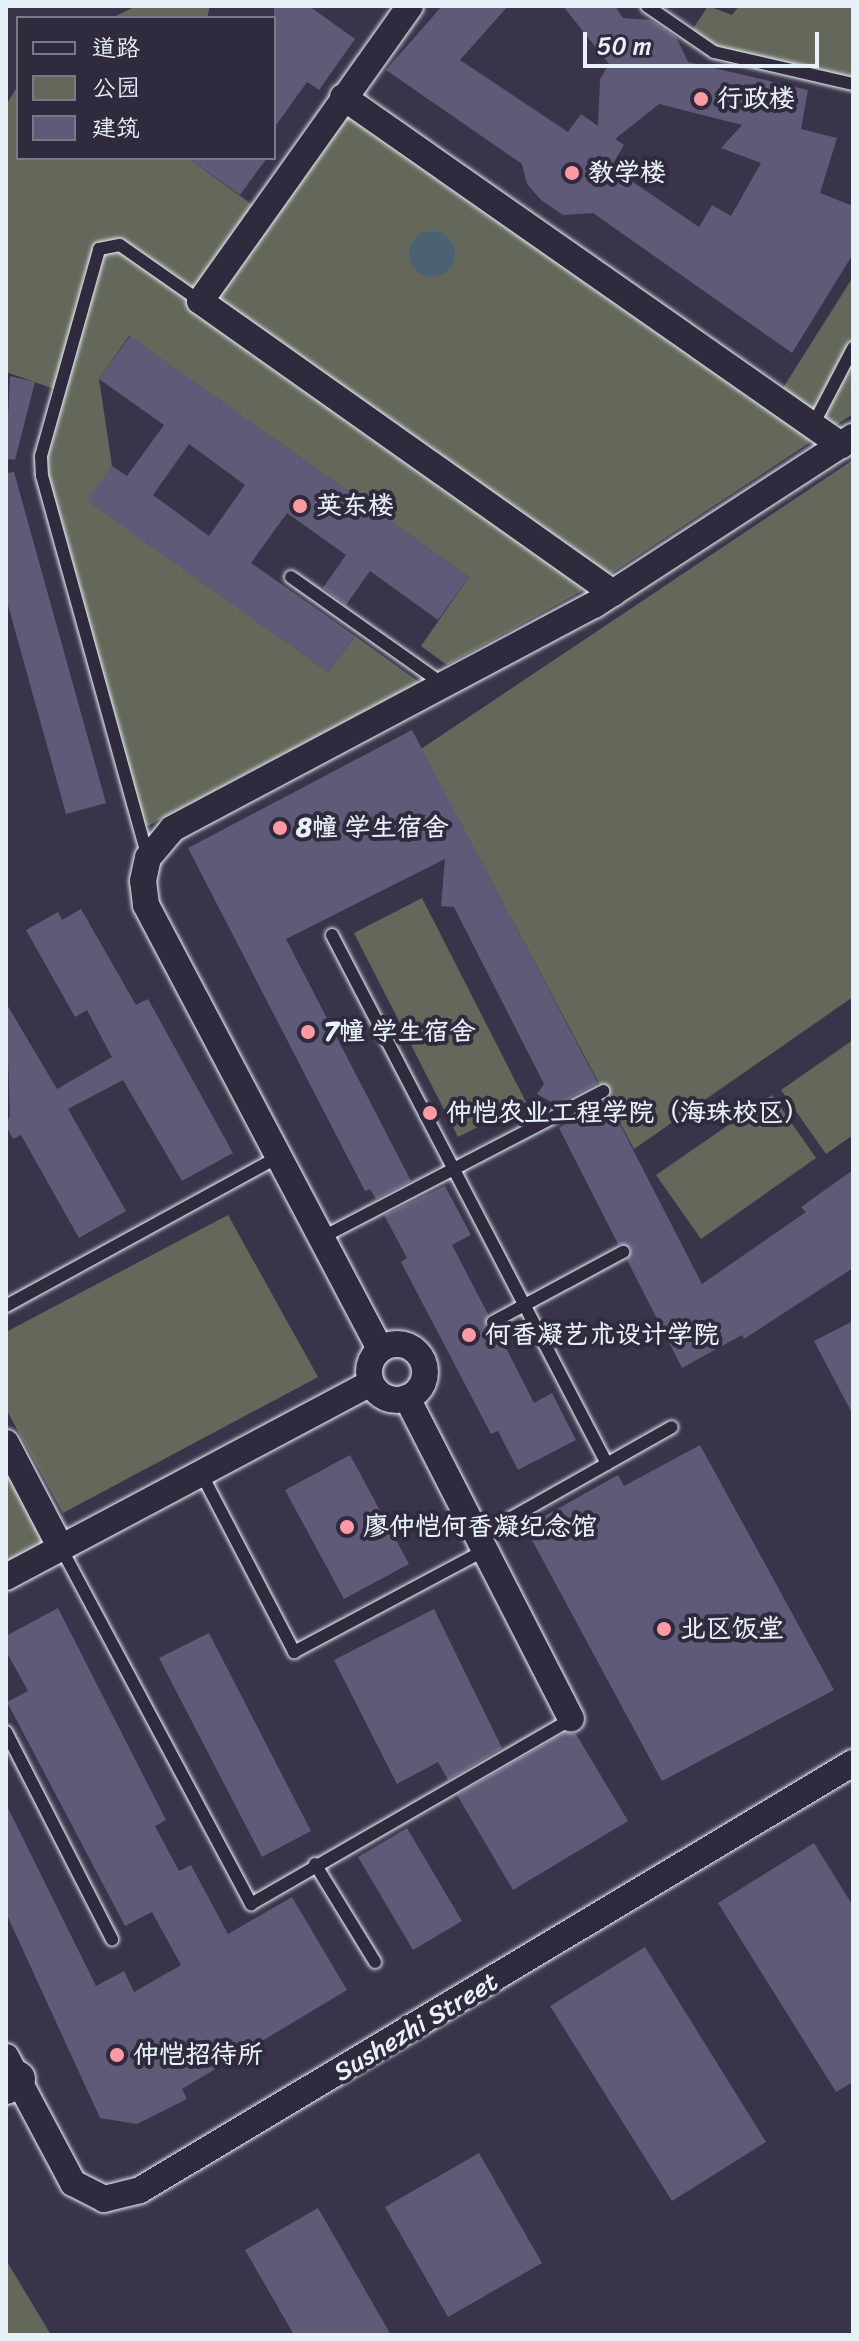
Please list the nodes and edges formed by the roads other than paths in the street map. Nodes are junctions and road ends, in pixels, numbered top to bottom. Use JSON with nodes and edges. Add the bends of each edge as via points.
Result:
{"nodes":[{"id":1,"x":410,"y":6,"type":"edge"},
{"id":2,"x":647,"y":6,"type":"edge"},
{"id":3,"x":853,"y":84,"type":"edge"},
{"id":4,"x":343,"y":97,"type":"junction"},
{"id":5,"x":200,"y":301,"type":"junction"},
{"id":6,"x":853,"y":348,"type":"edge"},
{"id":7,"x":813,"y":425,"type":"junction"},
{"id":8,"x":847,"y":441,"type":"edge"},
{"id":9,"x":291,"y":577,"type":"dead end"},
{"id":10,"x":613,"y":593,"type":"junction"},
{"id":11,"x":444,"y":685,"type":"junction"},
{"id":12,"x":148,"y":858,"type":"junction"},
{"id":13,"x":332,"y":935,"type":"dead end"},
{"id":14,"x":603,"y":1091,"type":"dead end"},
{"id":15,"x":280,"y":1156,"type":"junction"},
{"id":16,"x":454,"y":1169,"type":"junction"},
{"id":17,"x":323,"y":1237,"type":"junction"},
{"id":18,"x":623,"y":1252,"type":"dead end"},
{"id":19,"x":525,"y":1305,"type":"junction"},
{"id":20,"x":6,"y":1306,"type":"edge"},
{"id":21,"x":493,"y":1322,"type":"dead end"},
{"id":22,"x":380,"y":1349,"type":"junction"},
{"id":23,"x":371,"y":1383,"type":"junction"},
{"id":24,"x":407,"y":1398,"type":"junction"},
{"id":25,"x":672,"y":1427,"type":"dead end"},
{"id":26,"x":6,"y":1443,"type":"edge"},
{"id":27,"x":607,"y":1464,"type":"junction"},
{"id":28,"x":201,"y":1473,"type":"junction"},
{"id":29,"x":485,"y":1542,"type":"junction"},
{"id":30,"x":61,"y":1548,"type":"junction"},
{"id":31,"x":6,"y":1577,"type":"edge"},
{"id":32,"x":571,"y":1719,"type":"joint"},
{"id":33,"x":6,"y":1732,"type":"edge"},
{"id":34,"x":853,"y":1763,"type":"edge"},
{"id":35,"x":315,"y":1864,"type":"junction"},
{"id":36,"x":112,"y":1939,"type":"dead end"},
{"id":37,"x":375,"y":1962,"type":"dead end"},
{"id":38,"x":9,"y":2076,"type":"edge"}],
"edges":[{"from":1,"to":4,"type":"street"},
{"from":2,"to":3,"type":"lane","via":[[714,52]]},
{"from":4,"to":5,"type":"street"},
{"from":4,"to":7,"type":"street"},
{"from":5,"to":10,"type":"street"},
{"from":5,"to":12,"type":"lane","via":[[120,245],[99,249],[41,456],[42,476]]},
{"from":6,"to":7,"type":"lane"},
{"from":7,"to":8,"type":"street"},
{"from":8,"to":10,"type":"street"},
{"from":9,"to":11,"type":"lane"},
{"from":10,"to":11,"type":"street"},
{"from":11,"to":12,"type":"street","via":[[172,829]]},
{"from":12,"to":15,"type":"street","via":[[143,881],[146,905]]},
{"from":13,"to":16,"type":"lane"},
{"from":14,"to":16,"type":"lane"},
{"from":15,"to":17,"type":"street"},
{"from":15,"to":20,"type":"lane"},
{"from":16,"to":17,"type":"lane"},
{"from":16,"to":19,"type":"lane"},
{"from":17,"to":22,"type":"street"},
{"from":18,"to":19,"type":"lane"},
{"from":19,"to":21,"type":"lane"},
{"from":19,"to":27,"type":"lane"},
{"from":22,"to":23,"type":"street","via":[[370,1364]]},
{"from":22,"to":24,"type":"street","via":[[397,1344],[420,1355],[424,1381]]},
{"from":23,"to":24,"type":"street","via":[[384,1397]]},
{"from":23,"to":28,"type":"street"},
{"from":24,"to":29,"type":"street"},
{"from":25,"to":27,"type":"lane"},
{"from":26,"to":30,"type":"street"},
{"from":27,"to":29,"type":"lane"},
{"from":28,"to":29,"type":"lane","via":[[294,1652]]},
{"from":28,"to":30,"type":"street"},
{"from":29,"to":32,"type":"street"},
{"from":30,"to":31,"type":"street"},
{"from":30,"to":35,"type":"lane","via":[[251,1904]]},
{"from":32,"to":35,"type":"lane"},
{"from":33,"to":36,"type":"lane"},
{"from":34,"to":38,"type":"street","name":"Sushezhi Street","via":[[140,2190],[104,2199],[73,2183]]},
{"from":35,"to":37,"type":"lane"}]}
